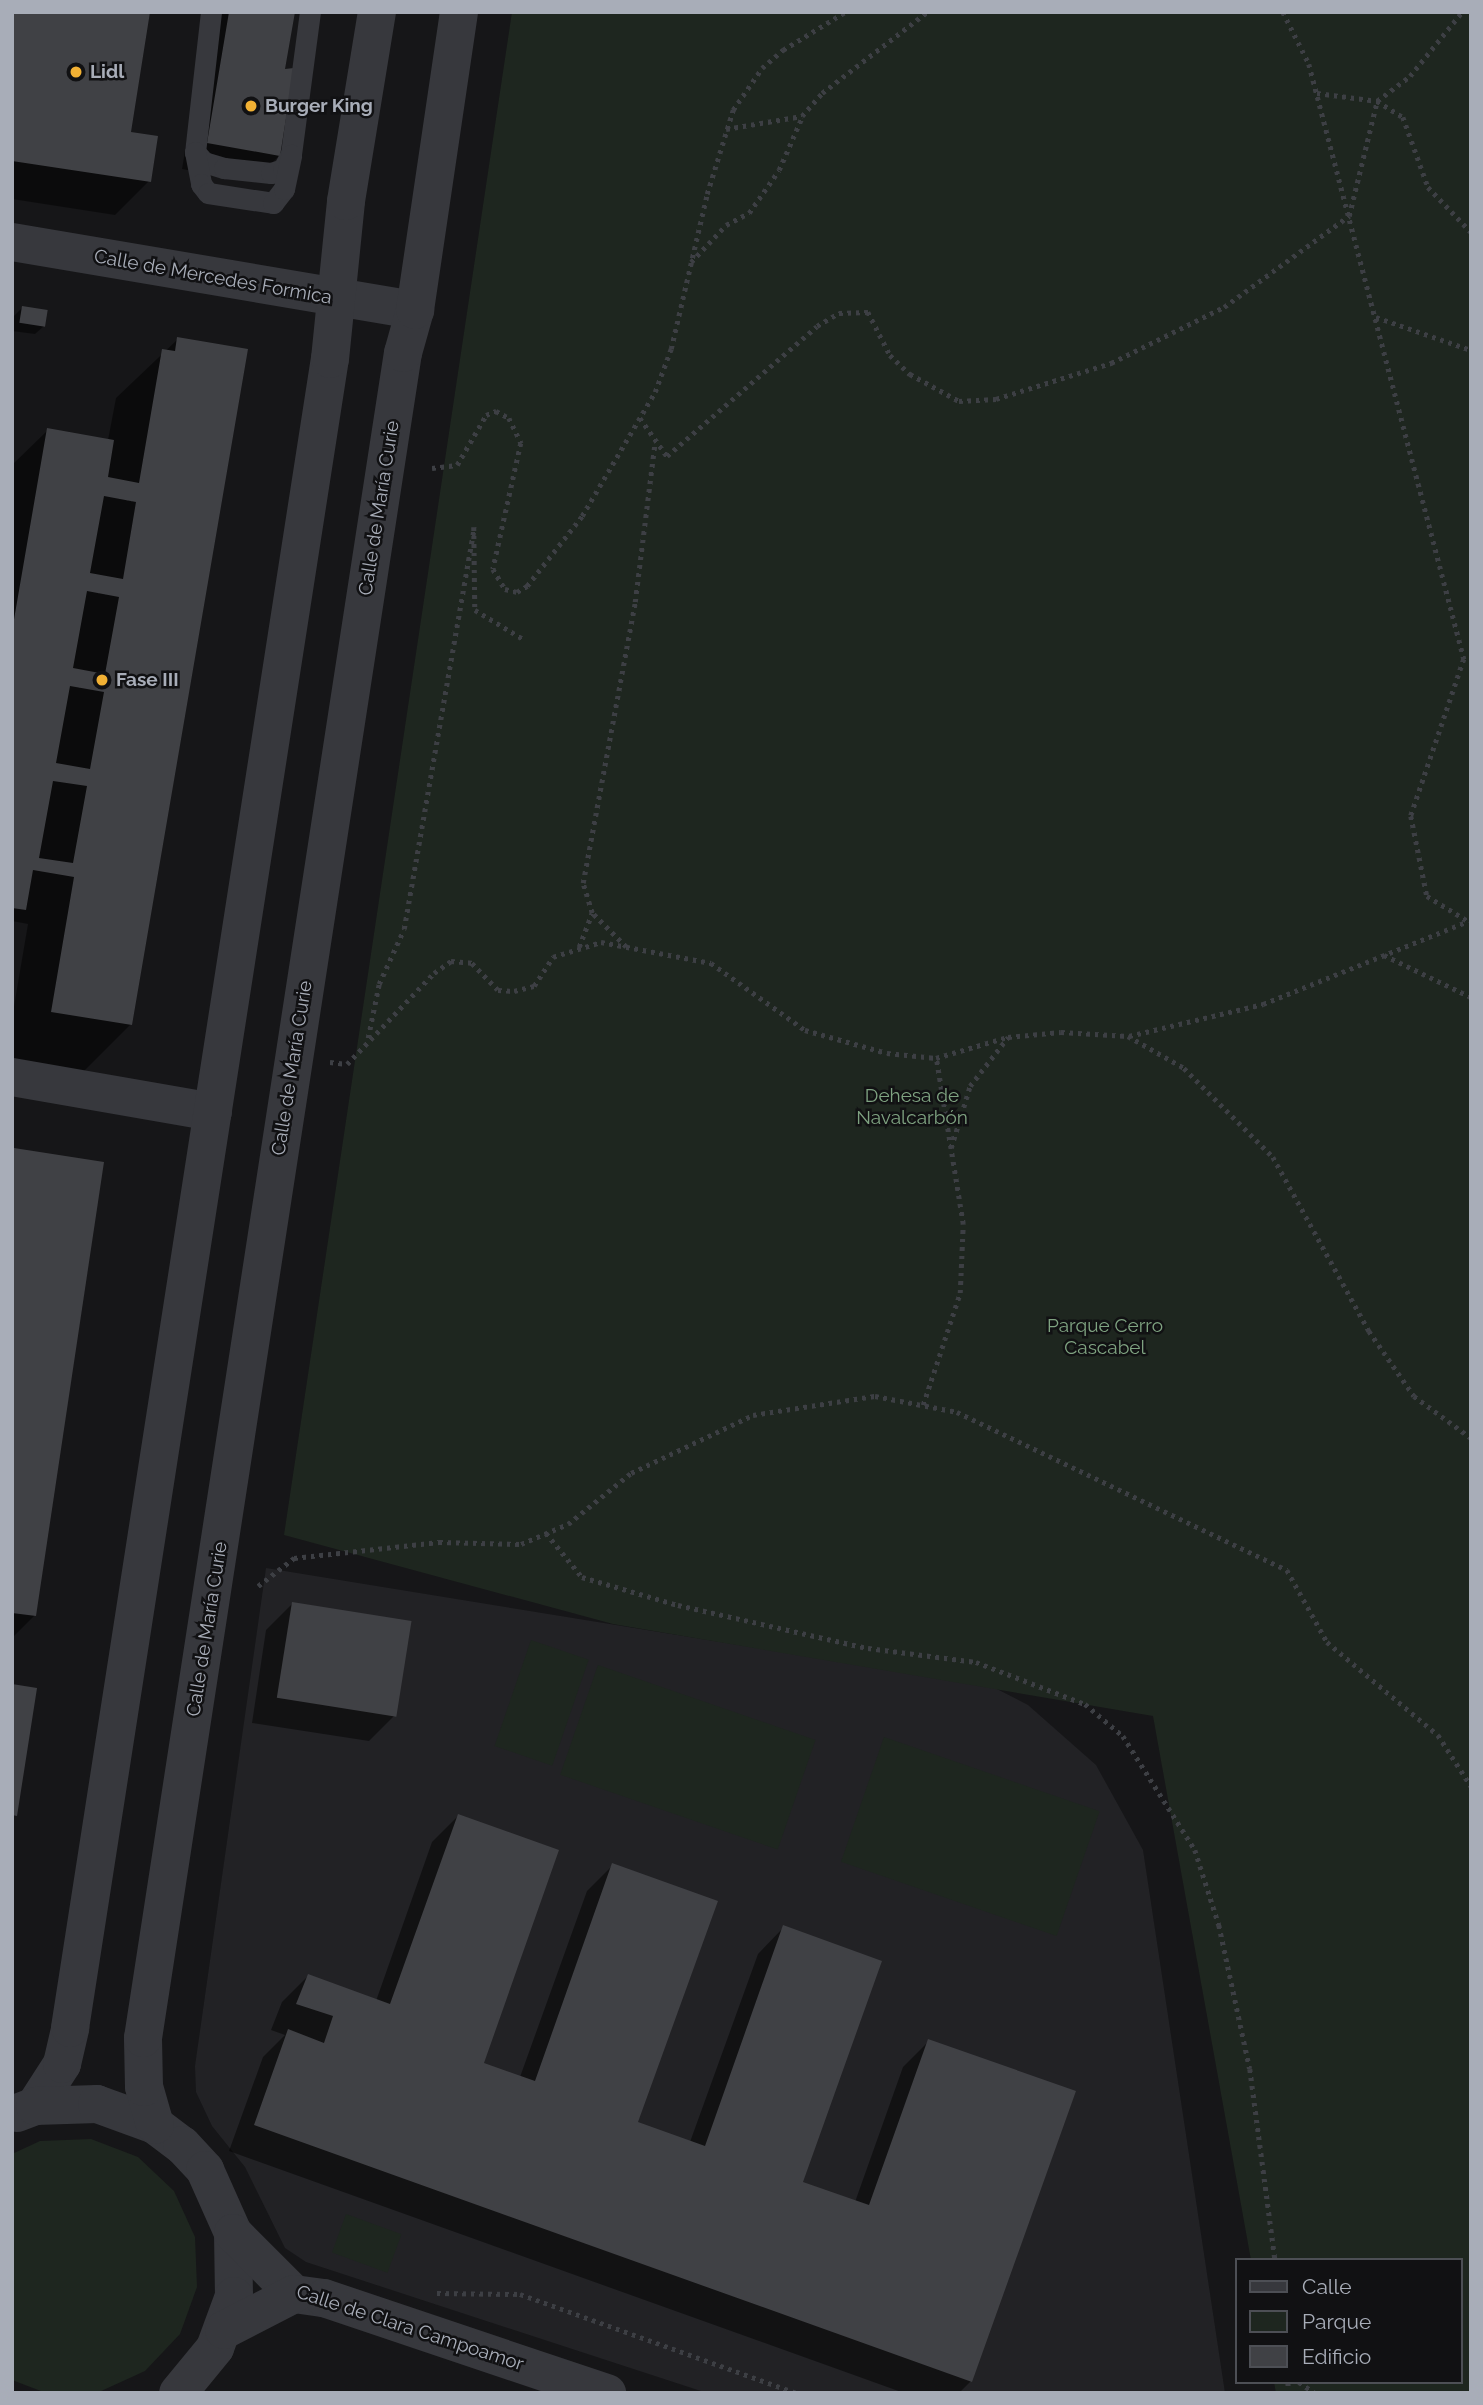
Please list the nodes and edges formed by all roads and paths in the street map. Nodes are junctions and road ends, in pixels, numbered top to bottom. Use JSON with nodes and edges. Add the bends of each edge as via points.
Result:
{"nodes":[{"id":1,"x":211,"y":12,"type":"edge"},
{"id":2,"x":310,"y":12,"type":"edge"},
{"id":3,"x":377,"y":12,"type":"edge"},
{"id":4,"x":459,"y":12,"type":"edge"},
{"id":5,"x":845,"y":12,"type":"edge"},
{"id":6,"x":927,"y":12,"type":"edge"},
{"id":7,"x":1283,"y":12,"type":"edge"},
{"id":8,"x":1462,"y":12,"type":"edge"},
{"id":9,"x":1317,"y":93,"type":"junction"},
{"id":10,"x":1377,"y":101,"type":"junction"},
{"id":11,"x":802,"y":116,"type":"junction"},
{"id":12,"x":726,"y":129,"type":"junction"},
{"id":13,"x":195,"y":152,"type":"junction"},
{"id":14,"x":292,"y":154,"type":"junction"},
{"id":15,"x":1349,"y":216,"type":"junction"},
{"id":16,"x":1471,"y":232,"type":"edge"},
{"id":17,"x":12,"y":242,"type":"edge"},
{"id":18,"x":691,"y":262,"type":"junction"},
{"id":19,"x":333,"y":299,"type":"junction"},
{"id":20,"x":415,"y":310,"type":"junction"},
{"id":21,"x":1375,"y":317,"type":"junction"},
{"id":22,"x":1471,"y":351,"type":"edge"},
{"id":23,"x":640,"y":418,"type":"junction"},
{"id":24,"x":655,"y":441,"type":"junction"},
{"id":25,"x":432,"y":468,"type":"dead end"},
{"id":26,"x":523,"y":639,"type":"dead end"},
{"id":27,"x":592,"y":913,"type":"junction"},
{"id":28,"x":1469,"y":922,"type":"edge"},
{"id":29,"x":579,"y":947,"type":"junction"},
{"id":30,"x":626,"y":947,"type":"junction"},
{"id":31,"x":1384,"y":955,"type":"junction"},
{"id":32,"x":1471,"y":997,"type":"edge"},
{"id":33,"x":1128,"y":1036,"type":"junction"},
{"id":34,"x":1008,"y":1037,"type":"junction"},
{"id":35,"x":368,"y":1040,"type":"junction"},
{"id":36,"x":936,"y":1058,"type":"junction"},
{"id":37,"x":347,"y":1064,"type":"dead end"},
{"id":38,"x":12,"y":1077,"type":"edge"},
{"id":39,"x":213,"y":1112,"type":"junction"},
{"id":40,"x":950,"y":1149,"type":"junction"},
{"id":41,"x":923,"y":1405,"type":"junction"},
{"id":42,"x":1471,"y":1438,"type":"edge"},
{"id":43,"x":546,"y":1533,"type":"junction"},
{"id":44,"x":257,"y":1586,"type":"dead end"},
{"id":45,"x":1471,"y":1786,"type":"edge"},
{"id":46,"x":24,"y":2110,"type":"edge"},
{"id":47,"x":155,"y":2125,"type":"junction"},
{"id":48,"x":233,"y":2233,"type":"junction"},
{"id":49,"x":1275,"y":2258,"type":"edge"},
{"id":50,"x":426,"y":2290,"type":"dead end"},
{"id":51,"x":294,"y":2294,"type":"junction"},
{"id":52,"x":224,"y":2330,"type":"junction"},
{"id":53,"x":178,"y":2393,"type":"edge"},
{"id":54,"x":607,"y":2393,"type":"edge"},
{"id":55,"x":797,"y":2393,"type":"edge"}],
"edges":[{"from":1,"to":13,"type":"lane"},
{"from":2,"to":14,"type":"lane"},
{"from":3,"to":19,"type":"street"},
{"from":4,"to":20,"type":"street","name":"Calle de María Curie"},
{"from":5,"to":12,"type":"path","via":[[762,68],[733,110]]},
{"from":6,"to":11,"type":"path","via":[[822,93]]},
{"from":7,"to":9,"type":"path","via":[[1309,64]]},
{"from":8,"to":10,"type":"path","via":[[1418,68]]},
{"from":9,"to":10,"type":"path"},
{"from":9,"to":15,"type":"path"},
{"from":10,"to":15,"type":"path"},
{"from":10,"to":16,"type":"path","via":[[1404,117],[1428,187]]},
{"from":11,"to":12,"type":"path"},
{"from":11,"to":18,"type":"path","via":[[779,170],[750,213],[726,225]]},
{"from":12,"to":18,"type":"path"},
{"from":13,"to":14,"type":"lane","via":[[204,162],[256,173],[283,169]]},
{"from":13,"to":14,"type":"lane","via":[[201,184],[208,193],[273,203],[284,189]]},
{"from":15,"to":21,"type":"path"},
{"from":15,"to":24,"type":"path","via":[[1224,307],[1111,363],[996,399],[959,401],[910,374],[890,355],[868,312],[839,313],[817,326],[667,456]]},
{"from":17,"to":19,"type":"street","name":"Calle de Mercedes Formica"},
{"from":18,"to":23,"type":"path","via":[[671,349]]},
{"from":19,"to":20,"type":"street","name":"Calle de Mercedes Formica"},
{"from":19,"to":39,"type":"street","via":[[330,359]]},
{"from":20,"to":47,"type":"street","name":"Calle de María Curie","via":[[403,353],[143,2038],[144,2087]]},
{"from":21,"to":22,"type":"path"},
{"from":21,"to":28,"type":"path","via":[[1464,659],[1411,816],[1427,896]]},
{"from":23,"to":24,"type":"path"},
{"from":23,"to":25,"type":"path","via":[[582,516],[527,586],[517,592],[505,589],[493,569],[521,443],[509,418],[496,411],[485,415],[457,465]]},
{"from":24,"to":27,"type":"path","via":[[635,602],[583,883]]},
{"from":26,"to":35,"type":"path","via":[[475,610],[474,527],[404,929],[379,984]]},
{"from":27,"to":29,"type":"path"},
{"from":27,"to":30,"type":"path"},
{"from":28,"to":31,"type":"path"},
{"from":29,"to":30,"type":"path","via":[[601,942]]},
{"from":29,"to":35,"type":"path","via":[[553,957],[534,986],[514,991],[498,990],[472,963],[451,961]]},
{"from":30,"to":36,"type":"path","via":[[710,963],[805,1030],[887,1053]]},
{"from":31,"to":32,"type":"path"},
{"from":31,"to":33,"type":"path","via":[[1263,1004]]},
{"from":33,"to":34,"type":"path","via":[[1061,1032]]},
{"from":33,"to":42,"type":"path","via":[[1184,1068],[1273,1157],[1369,1331],[1414,1396]]},
{"from":34,"to":36,"type":"path"},
{"from":34,"to":40,"type":"path","via":[[970,1086]]},
{"from":35,"to":37,"type":"path"},
{"from":36,"to":40,"type":"path"},
{"from":38,"to":39,"type":"street"},
{"from":39,"to":46,"type":"street","via":[[70,2028],[62,2064]]},
{"from":40,"to":41,"type":"path","via":[[963,1224],[960,1293]]},
{"from":41,"to":43,"type":"path","via":[[875,1396],[753,1415],[631,1473],[568,1524]]},
{"from":41,"to":45,"type":"path","via":[[957,1412],[1287,1570],[1327,1642],[1438,1735]]},
{"from":43,"to":44,"type":"path","via":[[522,1544],[439,1542],[294,1558]]},
{"from":43,"to":49,"type":"path","via":[[582,1577],[678,1605],[868,1648],[976,1662],[1085,1704],[1122,1736],[1195,1850],[1219,1924],[1250,2069]]},
{"from":46,"to":47,"type":"street","via":[[97,2104]]},
{"from":47,"to":48,"type":"street","via":[[205,2170]]},
{"from":48,"to":51,"type":"street","name":"Calle de Clara Campoamor"},
{"from":48,"to":52,"type":"street","via":[[234,2296]]},
{"from":50,"to":55,"type":"path","via":[[520,2294]]},
{"from":51,"to":52,"type":"street"},
{"from":51,"to":54,"type":"street","name":"Calle de Clara Campoamor","via":[[324,2298]]},
{"from":52,"to":53,"type":"street","via":[[195,2377]]}]}
